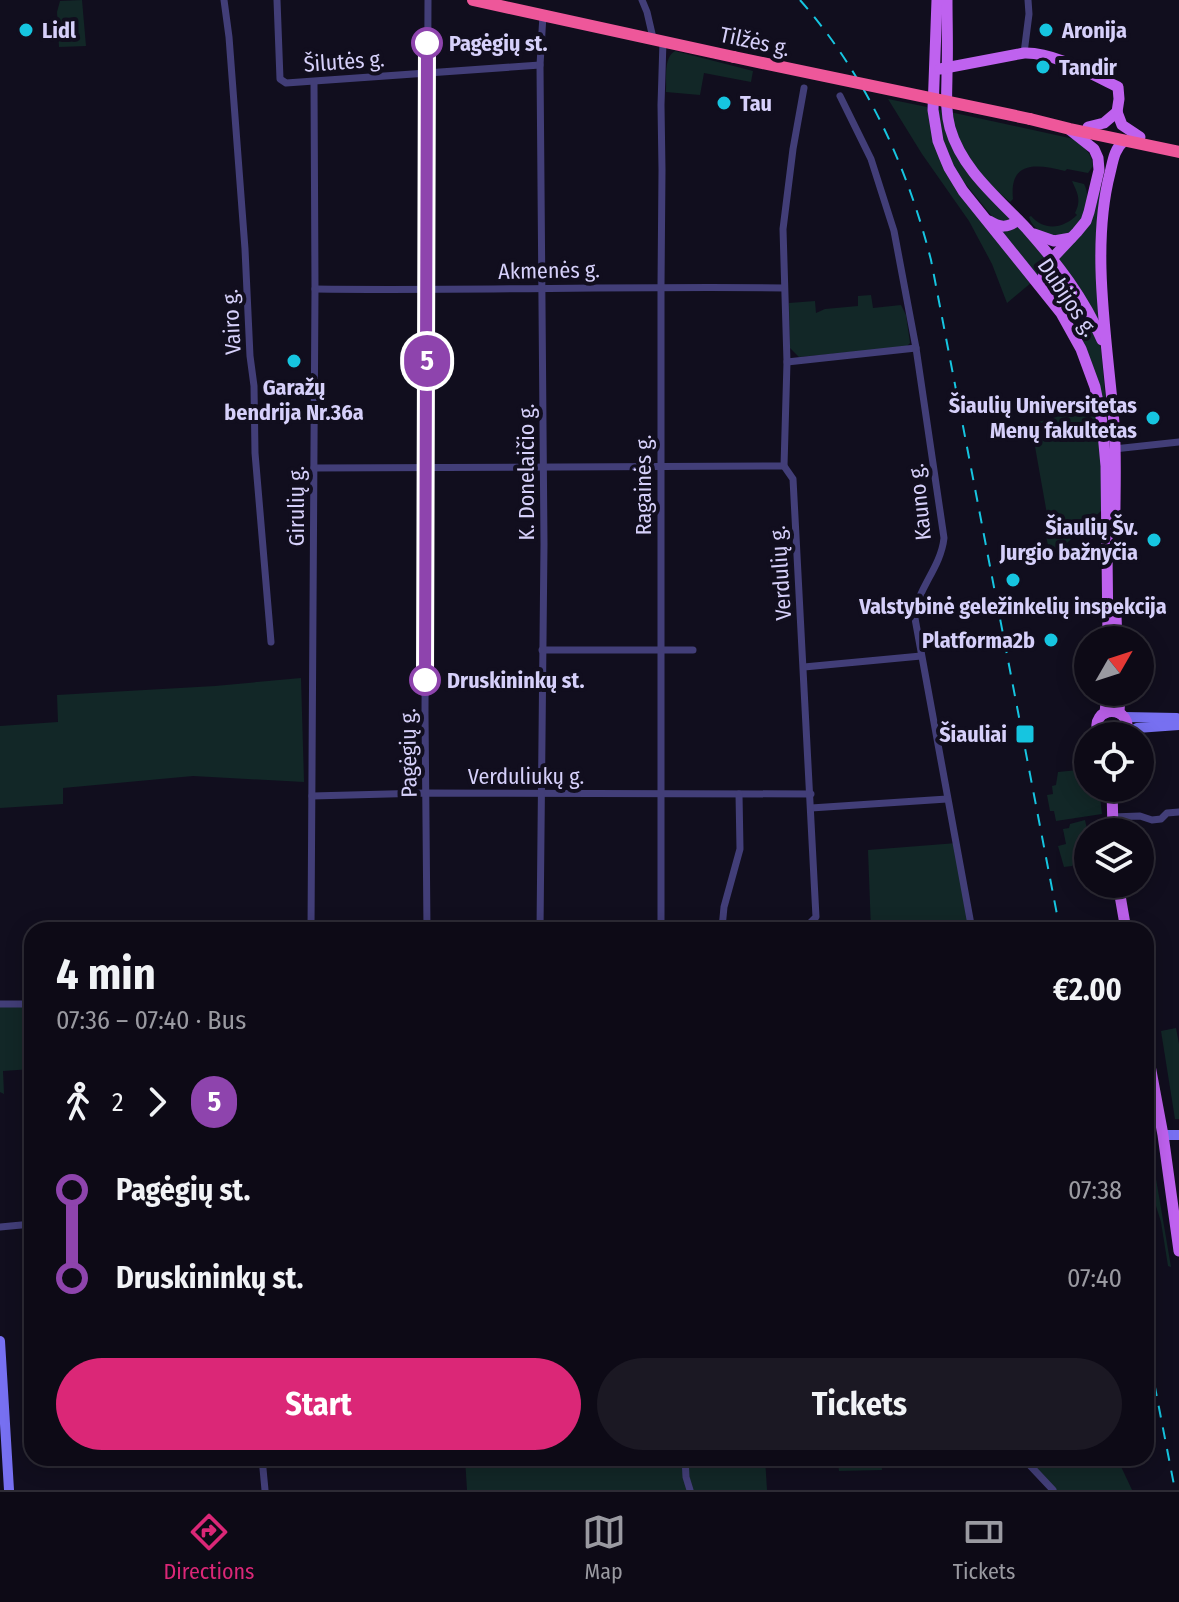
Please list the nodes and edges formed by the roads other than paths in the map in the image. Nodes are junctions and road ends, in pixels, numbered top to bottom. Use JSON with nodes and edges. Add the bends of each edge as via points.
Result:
{"nodes":[{"id":1,"x":224,"y":0,"type":"edge"},
{"id":2,"x":277,"y":0,"type":"edge"},
{"id":3,"x":428,"y":0,"type":"edge"},
{"id":4,"x":473,"y":0,"type":"edge"},
{"id":5,"x":642,"y":0,"type":"edge"},
{"id":6,"x":937,"y":0,"type":"edge"},
{"id":7,"x":947,"y":0,"type":"edge"},
{"id":8,"x":1028,"y":0,"type":"edge"},
{"id":9,"x":543,"y":15,"type":"junction"},
{"id":10,"x":658,"y":40,"type":"junction"},
{"id":11,"x":946,"y":47,"type":"junction"},
{"id":12,"x":1024,"y":53,"type":"junction"},
{"id":13,"x":974,"y":62,"type":"junction"},
{"id":14,"x":540,"y":65,"type":"junction"},
{"id":15,"x":942,"y":69,"type":"junction"},
{"id":16,"x":427,"y":72,"type":"junction"},
{"id":17,"x":314,"y":82,"type":"junction"},
{"id":18,"x":804,"y":88,"type":"dead end"},
{"id":19,"x":840,"y":96,"type":"dead end"},
{"id":20,"x":1117,"y":112,"type":"junction"},
{"id":21,"x":1030,"y":119,"type":"junction"},
{"id":22,"x":1088,"y":127,"type":"junction"},
{"id":23,"x":1070,"y":129,"type":"junction"},
{"id":24,"x":1140,"y":137,"type":"junction"},
{"id":25,"x":1124,"y":141,"type":"junction"},
{"id":26,"x":1179,"y":143,"type":"edge"},
{"id":27,"x":1179,"y":152,"type":"edge"},
{"id":28,"x":1102,"y":182,"type":"junction"},
{"id":29,"x":985,"y":219,"type":"junction"},
{"id":30,"x":1022,"y":224,"type":"junction"},
{"id":31,"x":1072,"y":238,"type":"junction"},
{"id":32,"x":1052,"y":258,"type":"junction"},
{"id":33,"x":661,"y":286,"type":"junction"},
{"id":34,"x":543,"y":287,"type":"junction"},
{"id":35,"x":784,"y":288,"type":"junction"},
{"id":36,"x":315,"y":289,"type":"junction"},
{"id":37,"x":427,"y":290,"type":"junction"},
{"id":38,"x":1050,"y":298,"type":"junction"},
{"id":39,"x":1106,"y":347,"type":"junction"},
{"id":40,"x":916,"y":348,"type":"junction"},
{"id":41,"x":787,"y":362,"type":"junction"},
{"id":42,"x":1179,"y":442,"type":"edge"},
{"id":43,"x":1110,"y":449,"type":"junction"},
{"id":44,"x":784,"y":466,"type":"junction"},
{"id":45,"x":314,"y":468,"type":"junction"},
{"id":46,"x":427,"y":468,"type":"junction"},
{"id":47,"x":544,"y":468,"type":"junction"},
{"id":48,"x":661,"y":468,"type":"junction"},
{"id":49,"x":1108,"y":626,"type":"edge"},
{"id":50,"x":1116,"y":626,"type":"edge"},
{"id":51,"x":271,"y":642,"type":"dead end"},
{"id":52,"x":542,"y":650,"type":"junction"},
{"id":53,"x":661,"y":650,"type":"junction"},
{"id":54,"x":693,"y":650,"type":"dead end"},
{"id":55,"x":921,"y":656,"type":"junction"},
{"id":56,"x":804,"y":667,"type":"junction"},
{"id":57,"x":1106,"y":706,"type":"edge"},
{"id":58,"x":1121,"y":706,"type":"edge"},
{"id":59,"x":1105,"y":713,"type":"junction"},
{"id":60,"x":1122,"y":715,"type":"junction"},
{"id":61,"x":1179,"y":718,"type":"edge"},
{"id":62,"x":1097,"y":722,"type":"edge"},
{"id":63,"x":1126,"y":722,"type":"edge"},
{"id":64,"x":1179,"y":725,"type":"edge"},
{"id":65,"x":1154,"y":727,"type":"edge"},
{"id":66,"x":426,"y":793,"type":"junction"},
{"id":67,"x":542,"y":794,"type":"junction"},
{"id":68,"x":662,"y":794,"type":"junction"},
{"id":69,"x":739,"y":794,"type":"junction"},
{"id":70,"x":811,"y":794,"type":"junction"},
{"id":71,"x":312,"y":796,"type":"junction"},
{"id":72,"x":947,"y":799,"type":"junction"},
{"id":73,"x":1113,"y":802,"type":"edge"},
{"id":74,"x":811,"y":808,"type":"junction"},
{"id":75,"x":1179,"y":812,"type":"edge"},
{"id":76,"x":1112,"y":817,"type":"joint"},
{"id":77,"x":1120,"y":898,"type":"edge"},
{"id":78,"x":311,"y":922,"type":"edge"},
{"id":79,"x":427,"y":922,"type":"edge"},
{"id":80,"x":540,"y":922,"type":"edge"},
{"id":81,"x":661,"y":922,"type":"edge"},
{"id":82,"x":723,"y":922,"type":"edge"},
{"id":83,"x":812,"y":922,"type":"edge"},
{"id":84,"x":971,"y":922,"type":"edge"},
{"id":85,"x":1125,"y":922,"type":"edge"},
{"id":86,"x":0,"y":1004,"type":"edge"},
{"id":87,"x":24,"y":1004,"type":"edge"},
{"id":88,"x":1154,"y":1087,"type":"edge"},
{"id":89,"x":1163,"y":1135,"type":"junction"},
{"id":90,"x":1179,"y":1135,"type":"edge"},
{"id":91,"x":24,"y":1225,"type":"edge"},
{"id":92,"x":0,"y":1227,"type":"edge"},
{"id":93,"x":1179,"y":1251,"type":"edge"},
{"id":94,"x":0,"y":1341,"type":"edge"},
{"id":95,"x":263,"y":1466,"type":"edge"},
{"id":96,"x":685,"y":1466,"type":"edge"},
{"id":97,"x":1030,"y":1466,"type":"edge"},
{"id":98,"x":9,"y":1490,"type":"edge"},
{"id":99,"x":265,"y":1490,"type":"edge"},
{"id":100,"x":690,"y":1490,"type":"edge"},
{"id":101,"x":1053,"y":1490,"type":"edge"}],
"edges":[{"from":1,"to":51,"type":"street","name":"Vairo g."},
{"from":2,"to":17,"type":"street","name":"Šilutės g.","via":[[280,79]]},
{"from":3,"to":16,"type":"street","name":"Pagėgių g."},
{"from":4,"to":9,"type":"highway","name":"Tilžės g."},
{"from":5,"to":10,"type":"street","name":"Ragainės g."},
{"from":6,"to":15,"type":"main road","name":"Dubijos g."},
{"from":7,"to":11,"type":"main road","name":"Dubijos g."},
{"from":8,"to":12,"type":"street"},
{"from":9,"to":10,"type":"highway","name":"Tilžės g."},
{"from":9,"to":14,"type":"street","name":"K. Donelaičio g."},
{"from":10,"to":21,"type":"highway","name":"Tilžės g.","bridge":true},
{"from":10,"to":33,"type":"street","name":"Ragainės g."},
{"from":11,"to":13,"type":"main road","via":[[956,59]]},
{"from":11,"to":15,"type":"main road","name":"Dubijos g."},
{"from":12,"to":13,"type":"main road"},
{"from":12,"to":20,"type":"main road","via":[[1055,58],[1118,87]]},
{"from":13,"to":15,"type":"main road"},
{"from":14,"to":16,"type":"street","name":"Šilutės g."},
{"from":14,"to":34,"type":"street","name":"K. Donelaičio g."},
{"from":15,"to":29,"type":"main road","name":"Dubijos g.","via":[[933,110],[938,141],[955,179]]},
{"from":15,"to":30,"type":"main road","name":"Dubijos g.","via":[[954,140],[978,178]]},
{"from":16,"to":17,"type":"street","name":"Šilutės g."},
{"from":16,"to":37,"type":"street","name":"Pagėgių g."},
{"from":17,"to":36,"type":"street","name":"Girulių g."},
{"from":18,"to":35,"type":"street","name":"Verdulių g.","via":[[785,207]]},
{"from":19,"to":40,"type":"street","name":"Kauno g.","via":[[888,208]]},
{"from":20,"to":22,"type":"main road"},
{"from":20,"to":24,"type":"main road","via":[[1122,125]]},
{"from":21,"to":22,"type":"highway","name":"Tilžės g."},
{"from":21,"to":23,"type":"highway","name":"Tilžės g."},
{"from":22,"to":24,"type":"highway","name":"Tilžės g."},
{"from":23,"to":25,"type":"highway","name":"Tilžės g."},
{"from":23,"to":28,"type":"main road","name":"Dubijos g.","via":[[1096,153]]},
{"from":24,"to":26,"type":"highway","name":"Tilžės g."},
{"from":25,"to":27,"type":"highway","name":"Tilžės g."},
{"from":25,"to":28,"type":"main road","name":"Dubijos g."},
{"from":28,"to":31,"type":"main road","name":"Dubijos g."},
{"from":28,"to":39,"type":"main road","name":"Dubijos g."},
{"from":29,"to":30,"type":"main road","via":[[1001,227]]},
{"from":29,"to":38,"type":"main road","name":"Dubijos g."},
{"from":30,"to":31,"type":"main road","via":[[1047,240]]},
{"from":30,"to":32,"type":"main road","name":"Dubijos g."},
{"from":31,"to":32,"type":"main road","name":"Dubijos g."},
{"from":32,"to":38,"type":"main road","via":[[1043,276]]},
{"from":32,"to":39,"type":"main road","name":"Dubijos g.","via":[[1079,294]]},
{"from":33,"to":34,"type":"street","name":"Akmenės g."},
{"from":33,"to":35,"type":"street","name":"Akmenės g."},
{"from":33,"to":48,"type":"street","name":"Ragainės g."},
{"from":34,"to":37,"type":"street","name":"Akmenės g."},
{"from":34,"to":47,"type":"street","name":"K. Donelaičio g."},
{"from":35,"to":41,"type":"street","name":"Verdulių g."},
{"from":36,"to":37,"type":"street","name":"Akmenės g."},
{"from":36,"to":45,"type":"street","name":"Girulių g."},
{"from":37,"to":46,"type":"street","name":"Pagėgių g."},
{"from":38,"to":43,"type":"main road","name":"Dubijos g.","via":[[1088,366]]},
{"from":39,"to":43,"type":"main road","name":"Dubijos g.","via":[[1114,426]]},
{"from":40,"to":41,"type":"street"},
{"from":40,"to":55,"type":"street","name":"Kauno g.","via":[[944,538],[914,613]]},
{"from":41,"to":44,"type":"street","name":"Verdulių g."},
{"from":42,"to":43,"type":"street"},
{"from":43,"to":49,"type":"main road","name":"Dubijos g."},
{"from":43,"to":50,"type":"main road","name":"Dubijos g."},
{"from":44,"to":48,"type":"street"},
{"from":44,"to":56,"type":"street","name":"Verdulių g.","via":[[793,479]]},
{"from":45,"to":46,"type":"street"},
{"from":45,"to":71,"type":"street","name":"Girulių g."},
{"from":46,"to":47,"type":"street"},
{"from":46,"to":66,"type":"street","name":"Pagėgių g."},
{"from":47,"to":48,"type":"street"},
{"from":47,"to":52,"type":"street","name":"K. Donelaičio g."},
{"from":48,"to":53,"type":"street","name":"Ragainės g."},
{"from":52,"to":53,"type":"street"},
{"from":52,"to":67,"type":"street","name":"K. Donelaičio g."},
{"from":53,"to":54,"type":"street"},
{"from":53,"to":68,"type":"street","name":"Ragainės g."},
{"from":55,"to":56,"type":"street"},
{"from":55,"to":72,"type":"street","name":"Kauno g."},
{"from":56,"to":70,"type":"street","name":"Verdulių g."},
{"from":57,"to":59,"type":"main road"},
{"from":58,"to":60,"type":"main road"},
{"from":59,"to":60,"type":"main road"},
{"from":59,"to":62,"type":"main road"},
{"from":60,"to":61,"type":"main road"},
{"from":60,"to":63,"type":"main road"},
{"from":64,"to":65,"type":"main road"},
{"from":66,"to":67,"type":"street","name":"Verduliukų g."},
{"from":66,"to":71,"type":"street","name":"Verduliukų g."},
{"from":66,"to":79,"type":"street","name":"Pagėgių g."},
{"from":67,"to":68,"type":"street","name":"Verduliukų g."},
{"from":67,"to":80,"type":"street","name":"K. Donelaičio g."},
{"from":68,"to":69,"type":"street","name":"Verduliukų g."},
{"from":68,"to":81,"type":"street","name":"Ragainės g."},
{"from":69,"to":70,"type":"street","name":"Verduliukų g."},
{"from":69,"to":82,"type":"street","via":[[740,849]]},
{"from":70,"to":74,"type":"street","name":"Verdulių g."},
{"from":71,"to":78,"type":"street","name":"Girulių g."},
{"from":72,"to":74,"type":"street"},
{"from":72,"to":84,"type":"street","name":"Kauno g."},
{"from":73,"to":76,"type":"main road"},
{"from":74,"to":83,"type":"street","name":"Verdulių g.","via":[[816,917]]},
{"from":75,"to":76,"type":"street","via":[[1152,820]]},
{"from":77,"to":85,"type":"main road"},
{"from":86,"to":87,"type":"street"},
{"from":88,"to":89,"type":"main road"},
{"from":89,"to":90,"type":"main road"},
{"from":89,"to":93,"type":"main road"},
{"from":91,"to":92,"type":"street"},
{"from":94,"to":98,"type":"main road"},
{"from":95,"to":99,"type":"street"},
{"from":96,"to":100,"type":"street"},
{"from":97,"to":101,"type":"street"}]}
